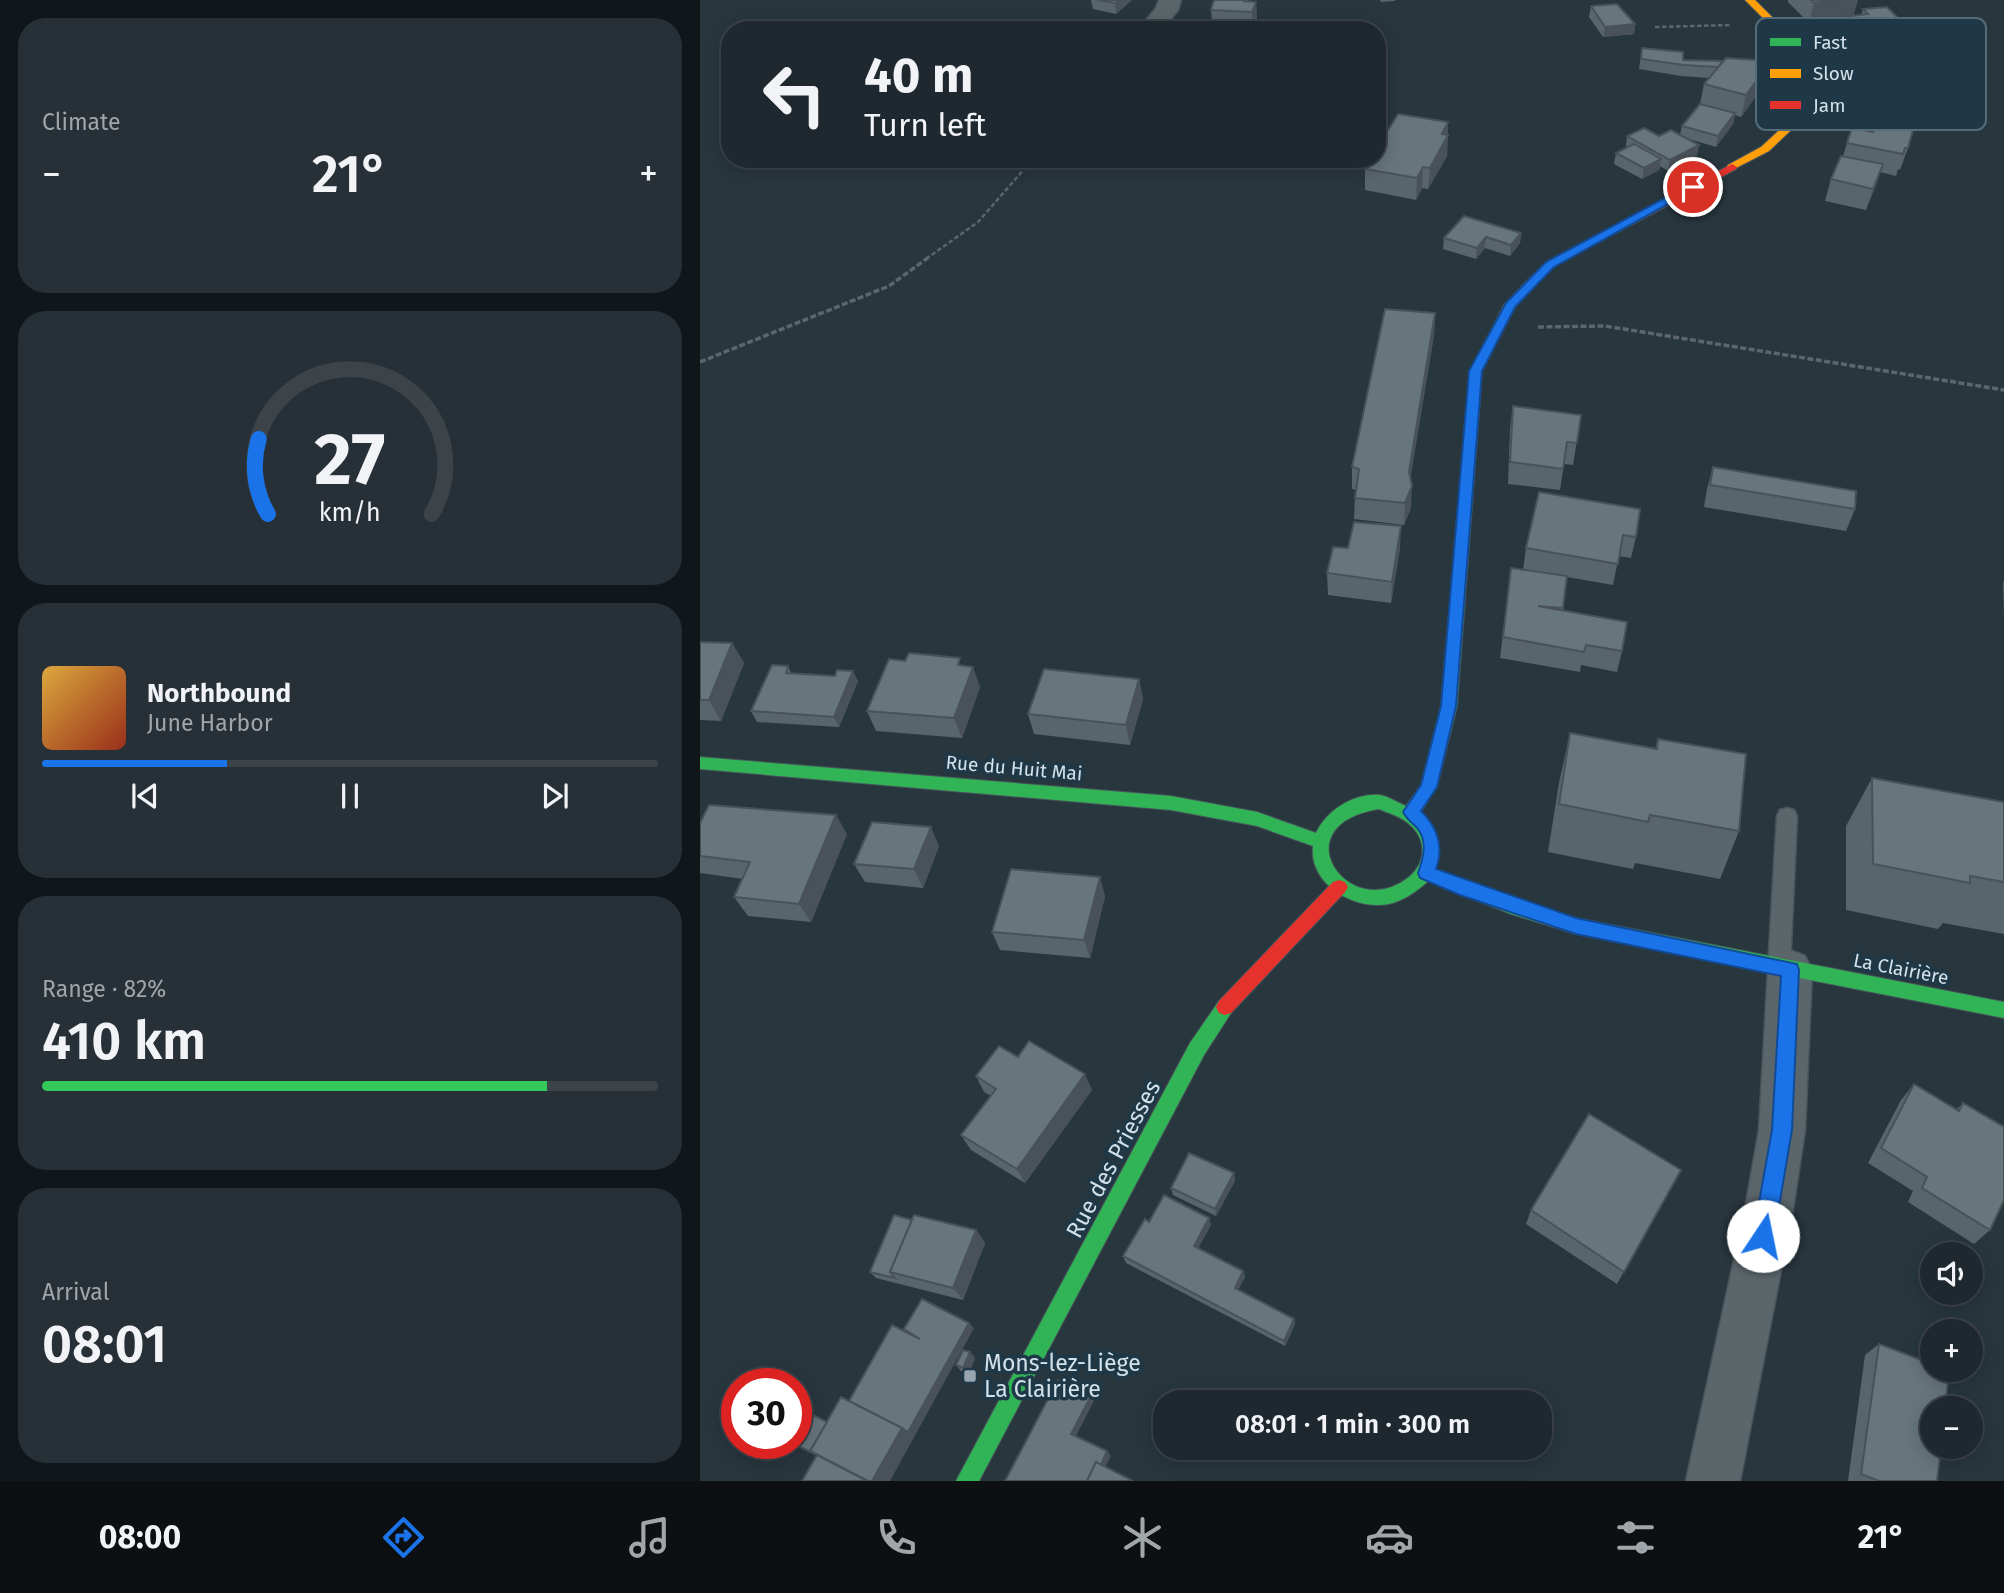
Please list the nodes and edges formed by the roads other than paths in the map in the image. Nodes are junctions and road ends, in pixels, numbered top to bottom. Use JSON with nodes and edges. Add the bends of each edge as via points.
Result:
{"nodes":[{"id":1,"x":1170,"y":0,"type":"edge"},
{"id":2,"x":1750,"y":0,"type":"edge"},
{"id":3,"x":1768,"y":18,"type":"edge"},
{"id":4,"x":1157,"y":21,"type":"edge"},
{"id":5,"x":1786,"y":130,"type":"edge"},
{"id":6,"x":700,"y":763,"type":"edge"},
{"id":7,"x":1411,"y":812,"type":"junction"},
{"id":8,"x":1787,"y":816,"type":"dead end"},
{"id":9,"x":1319,"y":841,"type":"junction"},
{"id":10,"x":1426,"y":873,"type":"junction"},
{"id":11,"x":1339,"y":887,"type":"junction"},
{"id":12,"x":1785,"y":969,"type":"junction"},
{"id":13,"x":2004,"y":1010,"type":"edge"},
{"id":14,"x":967,"y":1481,"type":"edge"},
{"id":15,"x":1713,"y":1481,"type":"edge"}],
"edges":[{"from":1,"to":4,"type":"street"},
{"from":2,"to":3,"type":"street"},
{"from":5,"to":7,"type":"street","via":[[1765,149],[1550,264],[1510,305],[1476,371],[1449,706],[1429,787]]},
{"from":6,"to":9,"type":"street","name":"Rue du Huit Mai","via":[[1171,803],[1257,819]]},
{"from":7,"to":9,"type":"street","via":[[1397,805],[1363,803],[1334,816]]},
{"from":7,"to":10,"type":"street","via":[[1432,840]]},
{"from":8,"to":12,"type":"lane"},
{"from":9,"to":11,"type":"street","via":[[1319,858]]},
{"from":10,"to":11,"type":"street","via":[[1414,887],[1387,897],[1357,896]]},
{"from":10,"to":12,"type":"street","name":"La Clairière","via":[[1576,926]]},
{"from":11,"to":14,"type":"street","name":"Rue des Priesses","via":[[1231,998],[1197,1049]]},
{"from":12,"to":13,"type":"street","name":"La Clairière"},
{"from":12,"to":15,"type":"street","via":[[1782,1130]]}]}
